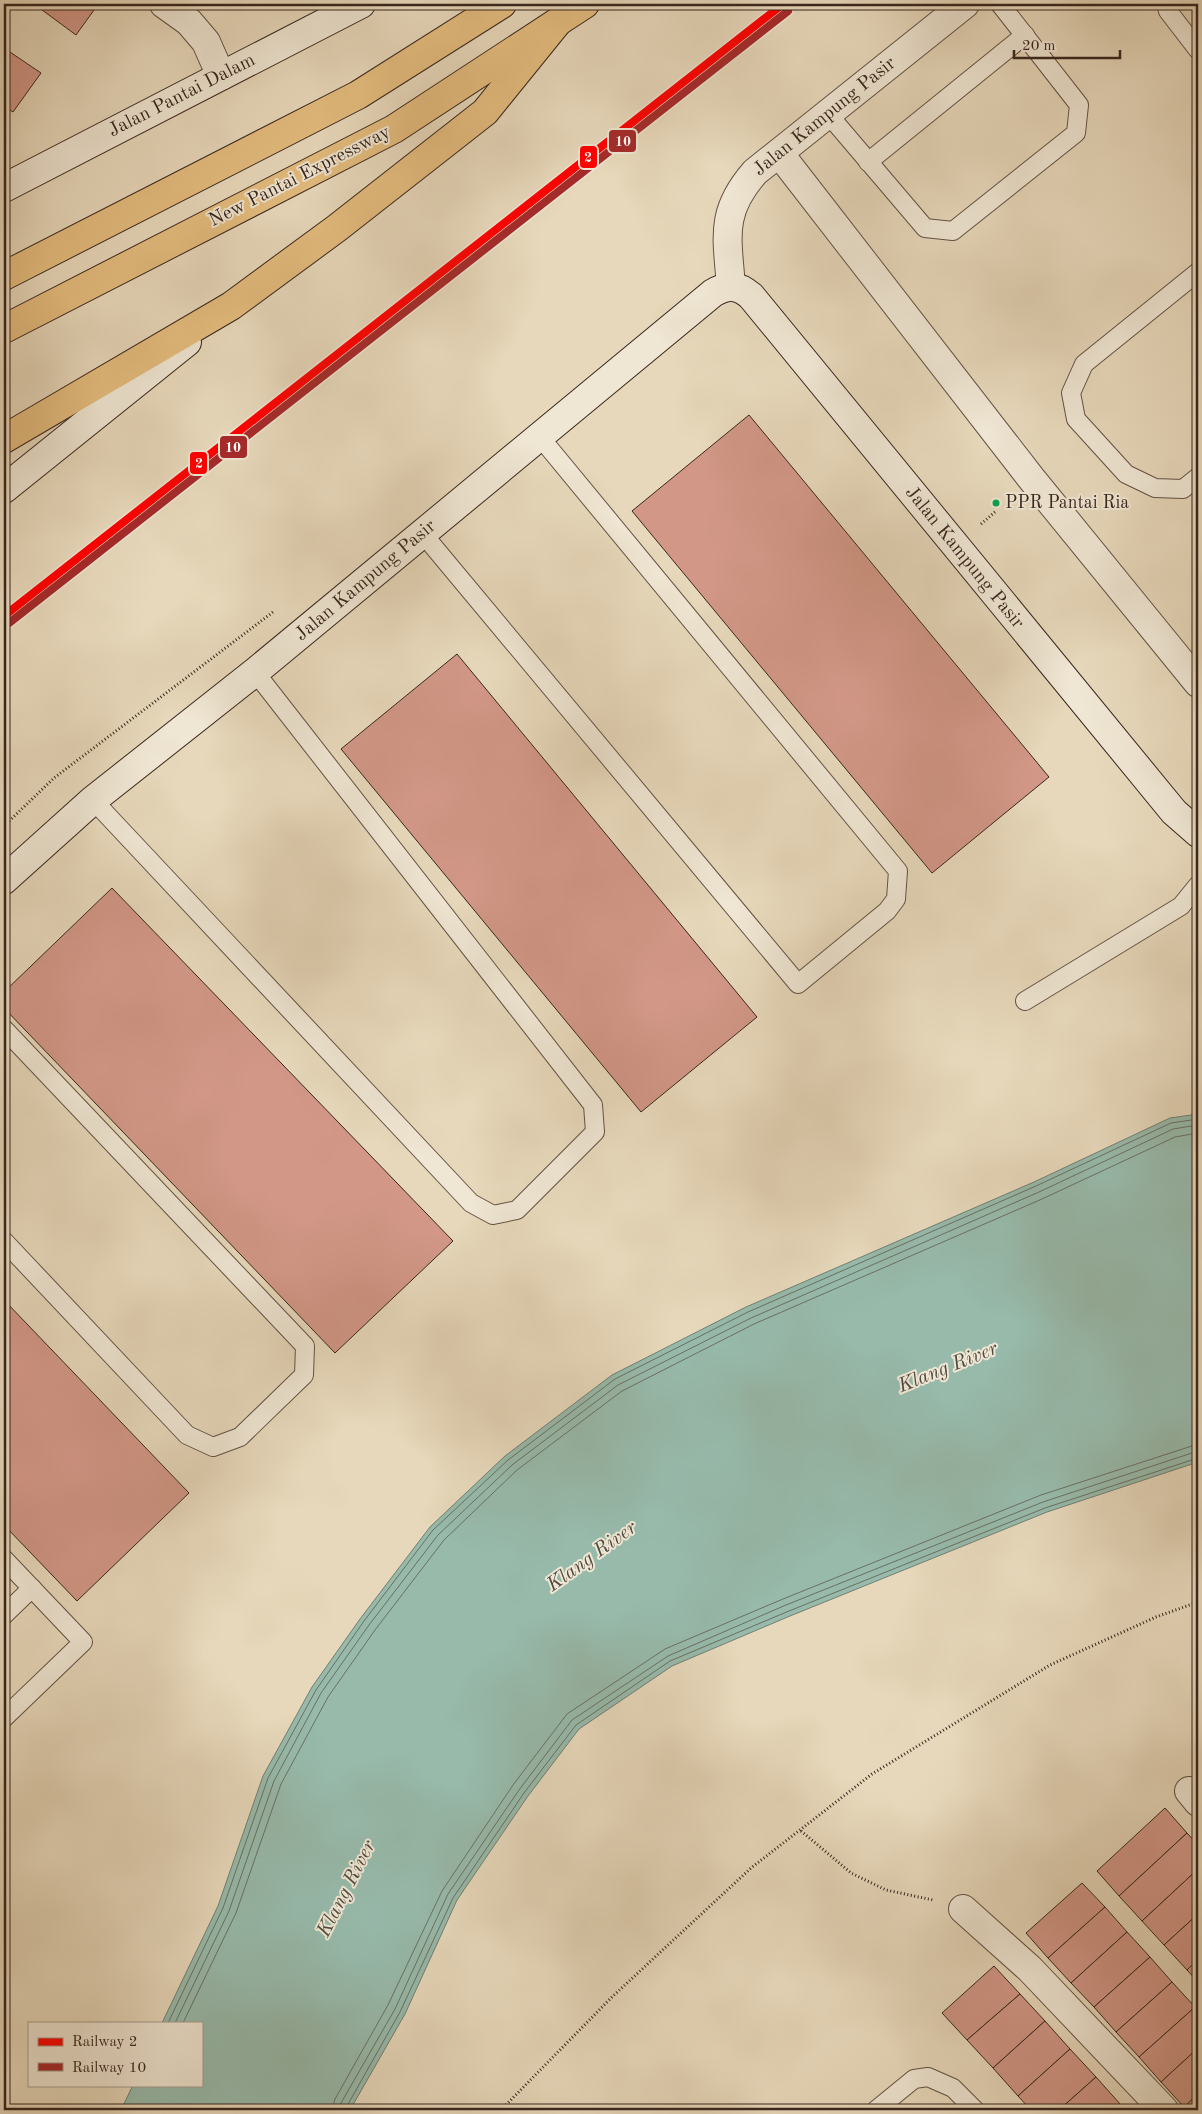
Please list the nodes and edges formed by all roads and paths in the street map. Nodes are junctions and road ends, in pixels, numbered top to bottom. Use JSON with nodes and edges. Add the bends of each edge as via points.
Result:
{"nodes":[{"id":1,"x":164,"y":4,"type":"edge"},
{"id":2,"x":361,"y":4,"type":"edge"},
{"id":3,"x":502,"y":4,"type":"edge"},
{"id":4,"x":585,"y":4,"type":"edge"},
{"id":5,"x":965,"y":4,"type":"edge"},
{"id":6,"x":1000,"y":4,"type":"edge"},
{"id":7,"x":1166,"y":4,"type":"edge"},
{"id":8,"x":557,"y":23,"type":"junction"},
{"id":9,"x":1026,"y":35,"type":"junction"},
{"id":10,"x":1198,"y":50,"type":"edge"},
{"id":11,"x":221,"y":76,"type":"junction"},
{"id":12,"x":828,"y":114,"type":"junction"},
{"id":13,"x":778,"y":153,"type":"junction"},
{"id":14,"x":868,"y":162,"type":"junction"},
{"id":15,"x":4,"y":188,"type":"edge"},
{"id":16,"x":1198,"y":272,"type":"edge"},
{"id":17,"x":4,"y":276,"type":"edge"},
{"id":18,"x":730,"y":286,"type":"junction"},
{"id":19,"x":230,"y":306,"type":"junction"},
{"id":20,"x":4,"y":329,"type":"edge"},
{"id":21,"x":540,"y":437,"type":"junction"},
{"id":22,"x":4,"y":438,"type":"edge"},
{"id":23,"x":1198,"y":477,"type":"edge"},
{"id":24,"x":4,"y":489,"type":"edge"},
{"id":25,"x":423,"y":534,"type":"junction"},
{"id":26,"x":255,"y":672,"type":"junction"},
{"id":27,"x":1198,"y":683,"type":"edge"},
{"id":28,"x":93,"y":800,"type":"junction"},
{"id":29,"x":1198,"y":833,"type":"edge"},
{"id":30,"x":4,"y":880,"type":"edge"},
{"id":31,"x":1198,"y":885,"type":"edge"},
{"id":32,"x":1025,"y":1001,"type":"dead end"},
{"id":33,"x":4,"y":1029,"type":"edge"},
{"id":34,"x":4,"y":1241,"type":"edge"},
{"id":35,"x":4,"y":1559,"type":"edge"},
{"id":36,"x":32,"y":1588,"type":"junction"},
{"id":37,"x":1198,"y":1602,"type":"edge"},
{"id":38,"x":4,"y":1615,"type":"edge"},
{"id":39,"x":4,"y":1718,"type":"edge"},
{"id":40,"x":801,"y":1831,"type":"junction"},
{"id":41,"x":963,"y":1909,"type":"joint"},
{"id":42,"x":501,"y":2110,"type":"edge"},
{"id":43,"x":876,"y":2110,"type":"edge"},
{"id":44,"x":975,"y":2110,"type":"edge"},
{"id":45,"x":1164,"y":2110,"type":"edge"}],
"edges":[{"from":1,"to":11,"type":"street","via":[[189,22],[206,42]]},
{"from":2,"to":11,"type":"street","name":"Jalan Pantai Dalam"},
{"from":3,"to":17,"type":"highway","via":[[358,95]]},
{"from":4,"to":8,"type":"highway","name":"New Pantai Expressway"},
{"from":5,"to":12,"type":"street","name":"Jalan Kampung Pasir"},
{"from":6,"to":9,"type":"lane"},
{"from":7,"to":10,"type":"lane","via":[[1168,12]]},
{"from":8,"to":19,"type":"highway","via":[[485,112],[337,228]]},
{"from":8,"to":20,"type":"highway","name":"New Pantai Expressway","via":[[394,128]]},
{"from":9,"to":14,"type":"lane"},
{"from":9,"to":14,"type":"lane","via":[[1079,105],[1076,133],[953,231],[925,228]]},
{"from":11,"to":15,"type":"street","name":"Jalan Pantai Dalam"},
{"from":12,"to":13,"type":"street","name":"Jalan Kampung Pasir"},
{"from":12,"to":14,"type":"lane"},
{"from":13,"to":18,"type":"street","name":"Jalan Kampung Pasir","via":[[755,172],[731,207],[727,231]]},
{"from":13,"to":27,"type":"street","via":[[1031,478]]},
{"from":16,"to":23,"type":"lane","via":[[1084,364],[1071,393],[1076,419],[1126,474],[1156,488],[1184,489]]},
{"from":18,"to":21,"type":"street","name":"Jalan Kampung Pasir","via":[[713,293]]},
{"from":18,"to":29,"type":"street","name":"Jalan Kampung Pasir","via":[[751,296],[1174,812]]},
{"from":19,"to":22,"type":"highway"},
{"from":19,"to":24,"type":"street"},
{"from":21,"to":25,"type":"street","name":"Jalan Kampung Pasir"},
{"from":21,"to":25,"type":"lane","via":[[898,871],[896,899],[879,917],[798,984]]},
{"from":25,"to":26,"type":"street","name":"Jalan Kampung Pasir"},
{"from":26,"to":28,"type":"street","name":"Jalan Kampung Pasir"},
{"from":26,"to":28,"type":"lane","via":[[593,1106],[595,1132],[517,1210],[493,1215],[470,1203]]},
{"from":28,"to":30,"type":"street","name":"Jalan Kampung Pasir"},
{"from":31,"to":32,"type":"lane","via":[[1181,906]]},
{"from":33,"to":34,"type":"lane","via":[[305,1346],[304,1375],[240,1437],[213,1447],[187,1435]]},
{"from":35,"to":36,"type":"lane"},
{"from":36,"to":38,"type":"lane"},
{"from":36,"to":39,"type":"lane","via":[[84,1642]]},
{"from":37,"to":40,"type":"path","via":[[1156,1617],[1050,1665],[872,1774]]},
{"from":40,"to":41,"type":"path","via":[[851,1873],[886,1890]]},
{"from":40,"to":42,"type":"path","via":[[752,1868],[612,1997]]},
{"from":41,"to":45,"type":"street","via":[[1030,1969]]},
{"from":43,"to":44,"type":"lane","via":[[914,2079],[928,2077],[953,2088]]}]}
